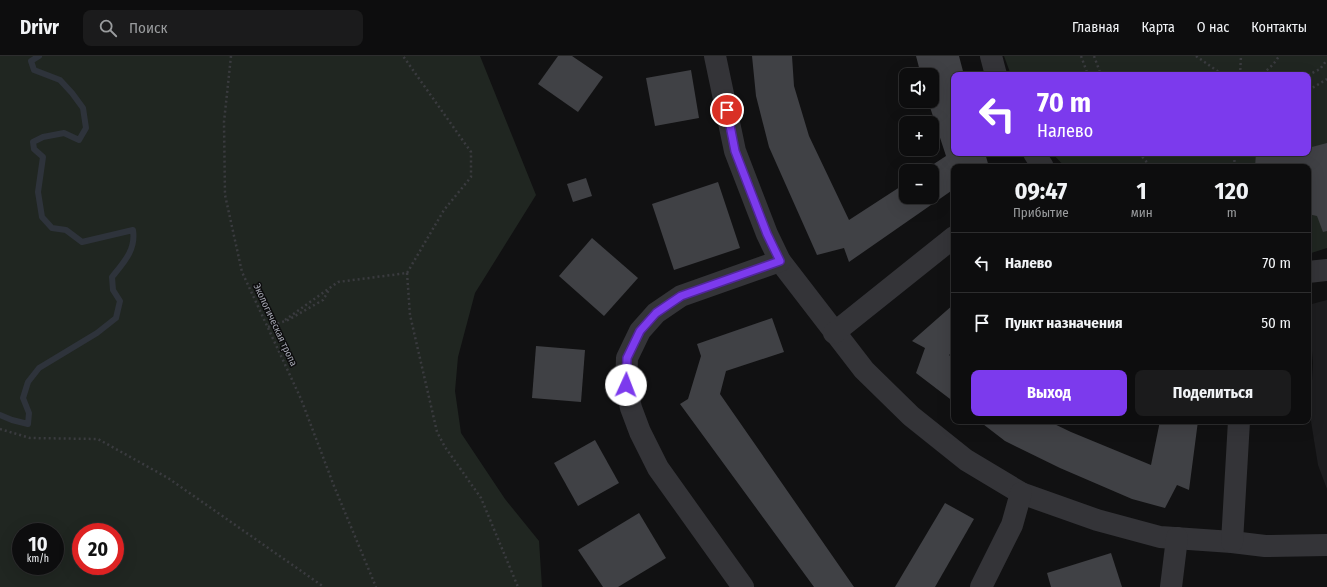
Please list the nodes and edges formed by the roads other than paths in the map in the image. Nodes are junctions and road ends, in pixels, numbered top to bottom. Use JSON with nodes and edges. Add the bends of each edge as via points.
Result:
{"nodes":[{"id":1,"x":715,"y":56,"type":"edge"},
{"id":2,"x":991,"y":56,"type":"edge"},
{"id":3,"x":995,"y":72,"type":"edge"},
{"id":4,"x":951,"y":239,"type":"edge"},
{"id":5,"x":780,"y":261,"type":"junction"},
{"id":6,"x":1327,"y":270,"type":"edge"},
{"id":7,"x":1311,"y":272,"type":"edge"},
{"id":8,"x":834,"y":333,"type":"junction"},
{"id":9,"x":1239,"y":424,"type":"edge"},
{"id":10,"x":1021,"y":493,"type":"junction"},
{"id":11,"x":1177,"y":538,"type":"junction"},
{"id":12,"x":1232,"y":542,"type":"junction"},
{"id":13,"x":1327,"y":545,"type":"edge"},
{"id":14,"x":742,"y":587,"type":"edge"},
{"id":15,"x":981,"y":587,"type":"edge"},
{"id":16,"x":1171,"y":587,"type":"edge"}],
"edges":[{"from":1,"to":5,"type":"lane","via":[[735,151]]},
{"from":2,"to":3,"type":"lane"},
{"from":4,"to":8,"type":"lane"},
{"from":5,"to":8,"type":"lane"},
{"from":5,"to":14,"type":"lane","via":[[681,296],[656,313],[640,331],[627,358],[626,385],[631,408],[658,468]]},
{"from":6,"to":7,"type":"lane"},
{"from":8,"to":10,"type":"lane","via":[[864,370],[911,416],[966,460]]},
{"from":9,"to":12,"type":"lane"},
{"from":10,"to":11,"type":"lane","via":[[1097,520],[1160,537]]},
{"from":10,"to":15,"type":"lane","via":[[1012,525]]},
{"from":11,"to":12,"type":"lane"},
{"from":11,"to":16,"type":"lane"},
{"from":12,"to":13,"type":"lane","via":[[1265,546]]}]}
